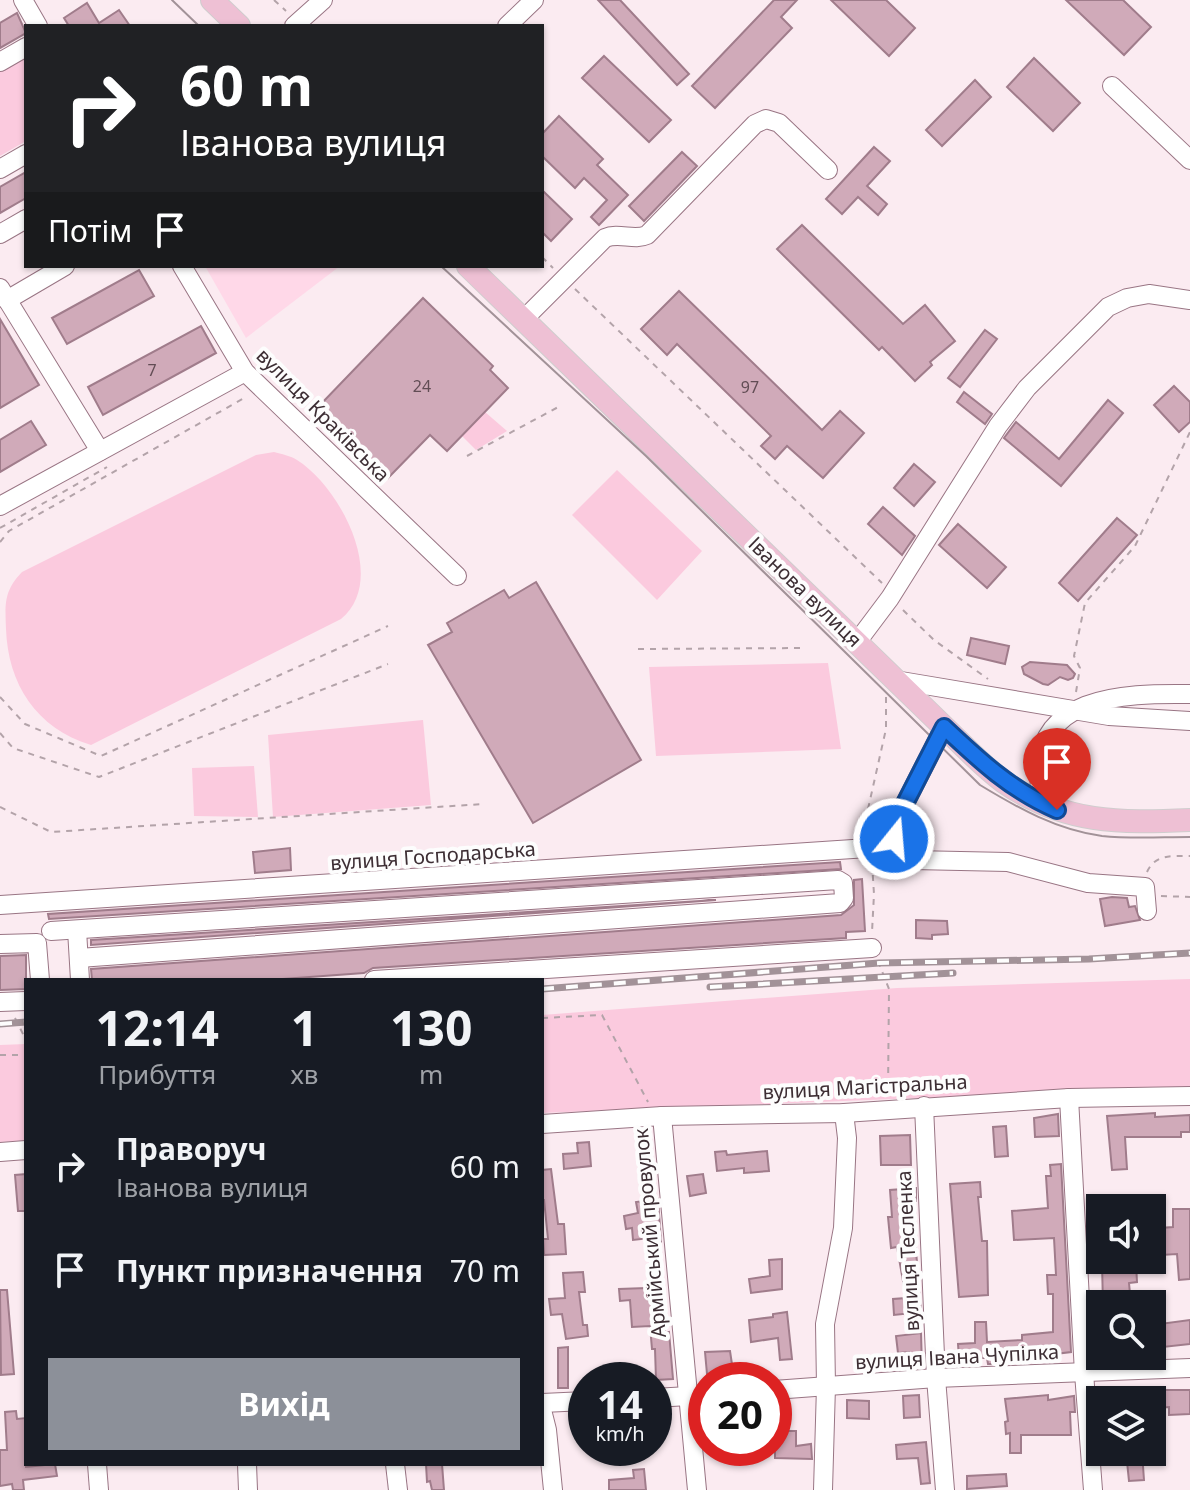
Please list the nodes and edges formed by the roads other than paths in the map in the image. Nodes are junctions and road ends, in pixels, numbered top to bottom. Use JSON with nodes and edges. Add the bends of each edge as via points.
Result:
{"nodes":[{"id":1,"x":23,"y":0,"type":"edge"},
{"id":2,"x":196,"y":0,"type":"edge"},
{"id":3,"x":212,"y":0,"type":"edge"},
{"id":4,"x":323,"y":0,"type":"edge"},
{"id":5,"x":534,"y":0,"type":"edge"},
{"id":6,"x":37,"y":24,"type":"edge"},
{"id":7,"x":220,"y":24,"type":"edge"},
{"id":8,"x":237,"y":24,"type":"edge"},
{"id":9,"x":296,"y":24,"type":"edge"},
{"id":10,"x":509,"y":24,"type":"edge"},
{"id":11,"x":24,"y":48,"type":"edge"},
{"id":12,"x":0,"y":62,"type":"edge"},
{"id":13,"x":1112,"y":86,"type":"dead end"},
{"id":14,"x":24,"y":155,"type":"edge"},
{"id":15,"x":1190,"y":160,"type":"edge"},
{"id":16,"x":0,"y":169,"type":"edge"},
{"id":17,"x":828,"y":170,"type":"dead end"},
{"id":18,"x":24,"y":220,"type":"edge"},
{"id":19,"x":0,"y":234,"type":"edge"},
{"id":20,"x":61,"y":268,"type":"edge"},
{"id":21,"x":183,"y":268,"type":"edge"},
{"id":22,"x":470,"y":268,"type":"edge"},
{"id":23,"x":486,"y":268,"type":"edge"},
{"id":24,"x":4,"y":294,"type":"edge"},
{"id":25,"x":1190,"y":300,"type":"edge"},
{"id":26,"x":527,"y":316,"type":"junction"},
{"id":27,"x":245,"y":372,"type":"junction"},
{"id":28,"x":100,"y":451,"type":"junction"},
{"id":29,"x":0,"y":506,"type":"edge"},
{"id":30,"x":457,"y":576,"type":"dead end"},
{"id":31,"x":860,"y":637,"type":"junction"},
{"id":32,"x":906,"y":681,"type":"junction"},
{"id":33,"x":1190,"y":694,"type":"edge"},
{"id":34,"x":1074,"y":701,"type":"junction"},
{"id":35,"x":1190,"y":721,"type":"edge"},
{"id":36,"x":944,"y":727,"type":"junction"},
{"id":37,"x":1040,"y":787,"type":"junction"},
{"id":38,"x":1190,"y":808,"type":"edge"},
{"id":39,"x":1190,"y":820,"type":"edge"},
{"id":40,"x":868,"y":848,"type":"road end"},
{"id":41,"x":848,"y":849,"type":"junction"},
{"id":42,"x":843,"y":883,"type":"junction"},
{"id":43,"x":152,"y":897,"type":"junction"},
{"id":44,"x":0,"y":905,"type":"edge"},
{"id":45,"x":442,"y":906,"type":"junction"},
{"id":46,"x":1147,"y":911,"type":"dead end"},
{"id":47,"x":159,"y":924,"type":"junction"},
{"id":48,"x":77,"y":930,"type":"junction"},
{"id":49,"x":51,"y":931,"type":"dead end"},
{"id":50,"x":444,"y":932,"type":"junction"},
{"id":51,"x":0,"y":944,"type":"edge"},
{"id":52,"x":872,"y":948,"type":"road end"},
{"id":53,"x":165,"y":952,"type":"junction"},
{"id":54,"x":79,"y":958,"type":"junction"},
{"id":55,"x":40,"y":978,"type":"edge"},
{"id":56,"x":80,"y":978,"type":"edge"},
{"id":57,"x":405,"y":978,"type":"edge"},
{"id":58,"x":1190,"y":1096,"type":"edge"},
{"id":59,"x":1069,"y":1098,"type":"junction"},
{"id":60,"x":924,"y":1106,"type":"junction"},
{"id":61,"x":844,"y":1113,"type":"junction"},
{"id":62,"x":659,"y":1117,"type":"junction"},
{"id":63,"x":544,"y":1124,"type":"edge"},
{"id":64,"x":24,"y":1150,"type":"edge"},
{"id":65,"x":0,"y":1152,"type":"edge"},
{"id":66,"x":1190,"y":1368,"type":"edge"},
{"id":67,"x":1084,"y":1373,"type":"junction"},
{"id":68,"x":936,"y":1378,"type":"junction"},
{"id":69,"x":826,"y":1386,"type":"junction"},
{"id":70,"x":792,"y":1389,"type":"edge"},
{"id":71,"x":672,"y":1397,"type":"edge"},
{"id":72,"x":686,"y":1397,"type":"junction"},
{"id":73,"x":568,"y":1402,"type":"edge"},
{"id":74,"x":544,"y":1403,"type":"edge"},
{"id":75,"x":544,"y":1418,"type":"edge"},
{"id":76,"x":97,"y":1466,"type":"edge"},
{"id":77,"x":247,"y":1466,"type":"edge"},
{"id":78,"x":395,"y":1466,"type":"edge"},
{"id":79,"x":99,"y":1490,"type":"edge"},
{"id":80,"x":248,"y":1490,"type":"edge"},
{"id":81,"x":398,"y":1490,"type":"edge"},
{"id":82,"x":553,"y":1490,"type":"edge"},
{"id":83,"x":697,"y":1490,"type":"edge"},
{"id":84,"x":823,"y":1490,"type":"edge"},
{"id":85,"x":945,"y":1490,"type":"edge"},
{"id":86,"x":1093,"y":1490,"type":"edge"}],
"edges":[{"from":1,"to":6,"type":"street"},
{"from":2,"to":7,"type":"main road"},
{"from":3,"to":8,"type":"main road"},
{"from":4,"to":9,"type":"street"},
{"from":5,"to":10,"type":"street"},
{"from":11,"to":12,"type":"street"},
{"from":13,"to":15,"type":"street"},
{"from":14,"to":16,"type":"street"},
{"from":17,"to":26,"type":"street","via":[[779,123],[766,119],[755,124],[647,235],[605,238]]},
{"from":18,"to":19,"type":"street"},
{"from":20,"to":24,"type":"street"},
{"from":21,"to":27,"type":"street","name":"вулиця Краківська"},
{"from":22,"to":26,"type":"main road","name":"Іванова вулиця"},
{"from":23,"to":26,"type":"main road","name":"Іванова вулиця"},
{"from":24,"to":28,"type":"street"},
{"from":25,"to":31,"type":"street","via":[[1149,294],[1108,307],[1011,407]]},
{"from":26,"to":31,"type":"main road","name":"Іванова вулиця"},
{"from":27,"to":28,"type":"street"},
{"from":27,"to":30,"type":"street","name":"вулиця Краківська"},
{"from":28,"to":29,"type":"street"},
{"from":31,"to":32,"type":"main road","name":"Іванова вулиця"},
{"from":32,"to":34,"type":"street"},
{"from":32,"to":36,"type":"main road","name":"Іванова вулиця"},
{"from":32,"to":37,"type":"main road","name":"Іванова вулиця","via":[[1009,769]]},
{"from":33,"to":34,"type":"street"},
{"from":34,"to":35,"type":"street","via":[[1109,716]]},
{"from":34,"to":37,"type":"street","via":[[1040,753]]},
{"from":36,"to":39,"type":"main road","name":"Іванова вулиця","via":[[1003,781],[1057,810],[1133,823]]},
{"from":36,"to":46,"type":"street","via":[[894,825],[901,852],[913,860],[1008,862],[1088,883],[1145,887]]},
{"from":37,"to":38,"type":"main road","name":"Іванова вулиця","via":[[1084,804]]},
{"from":40,"to":41,"type":"street","name":"вулиця Господарська"},
{"from":41,"to":42,"type":"street","via":[[850,874]]},
{"from":41,"to":43,"type":"street","name":"вулиця Господарська"},
{"from":42,"to":45,"type":"street"},
{"from":42,"to":50,"type":"street","via":[[840,903]]},
{"from":43,"to":44,"type":"street","name":"вулиця Господарська"},
{"from":43,"to":47,"type":"street"},
{"from":45,"to":47,"type":"street"},
{"from":45,"to":50,"type":"street"},
{"from":47,"to":48,"type":"street"},
{"from":47,"to":53,"type":"street"},
{"from":48,"to":49,"type":"street"},
{"from":48,"to":54,"type":"street"},
{"from":50,"to":53,"type":"street"},
{"from":51,"to":55,"type":"street","via":[[37,943]]},
{"from":52,"to":57,"type":"street"},
{"from":53,"to":54,"type":"street"},
{"from":54,"to":56,"type":"street"},
{"from":58,"to":59,"type":"street","name":"вулиця Магістральна"},
{"from":59,"to":60,"type":"street","name":"вулиця Магістральна"},
{"from":59,"to":67,"type":"street"},
{"from":60,"to":61,"type":"street","name":"вулиця Магістральна"},
{"from":60,"to":68,"type":"street","name":"вулиця Тесленка"},
{"from":61,"to":62,"type":"street","name":"вулиця Магістральна"},
{"from":61,"to":69,"type":"street","via":[[845,1206],[825,1324]]},
{"from":62,"to":63,"type":"street","name":"вулиця Магістральна"},
{"from":62,"to":72,"type":"street","name":"Армійський провулок"},
{"from":64,"to":65,"type":"street"},
{"from":66,"to":67,"type":"street","name":"вулиця Івана Чупілка"},
{"from":67,"to":68,"type":"street","name":"вулиця Івана Чупілка"},
{"from":67,"to":86,"type":"street"},
{"from":68,"to":69,"type":"street","name":"вулиця Івана Чупілка"},
{"from":68,"to":85,"type":"street","name":"вулиця Тесленка"},
{"from":69,"to":70,"type":"street","name":"вулиця Івана Чупілка"},
{"from":69,"to":84,"type":"street"},
{"from":71,"to":72,"type":"street"},
{"from":72,"to":83,"type":"street","name":"Армійський провулок"},
{"from":73,"to":74,"type":"street"},
{"from":75,"to":82,"type":"street"},
{"from":76,"to":79,"type":"street"},
{"from":77,"to":80,"type":"street"},
{"from":78,"to":81,"type":"street"}]}
